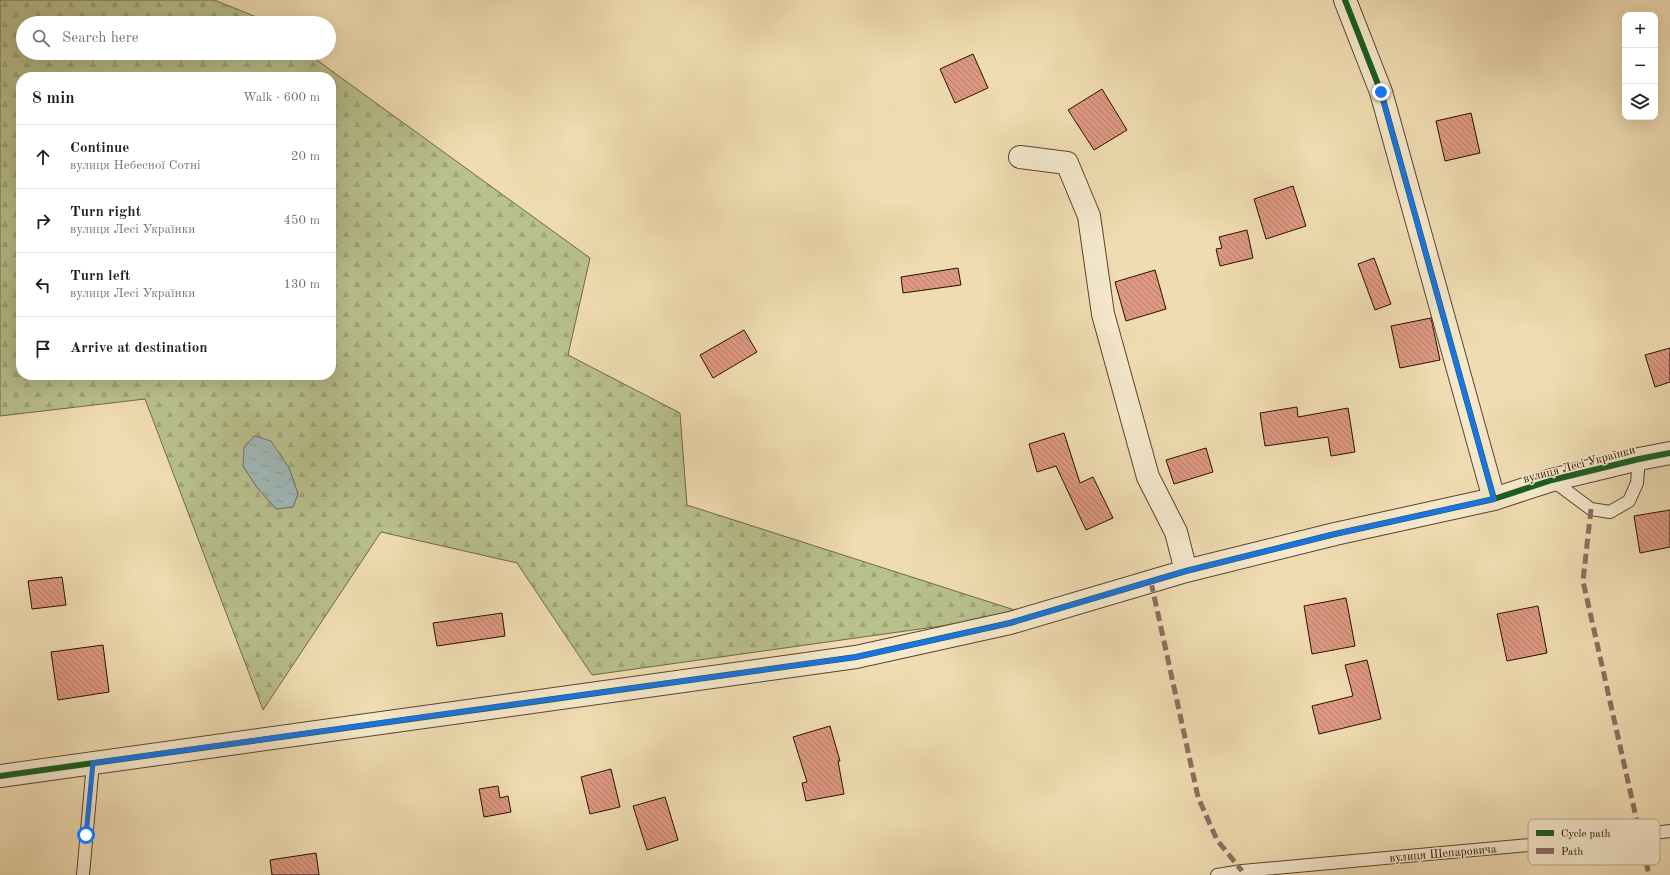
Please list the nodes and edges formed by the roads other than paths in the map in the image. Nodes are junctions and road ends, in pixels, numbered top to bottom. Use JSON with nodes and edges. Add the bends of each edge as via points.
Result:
{"nodes":[{"id":1,"x":1345,"y":0,"type":"edge"},
{"id":2,"x":1020,"y":157,"type":"dead end"},
{"id":3,"x":1670,"y":453,"type":"edge"},
{"id":4,"x":1639,"y":459,"type":"junction"},
{"id":5,"x":1552,"y":480,"type":"junction"},
{"id":6,"x":1494,"y":499,"type":"junction"},
{"id":7,"x":1186,"y":571,"type":"junction"},
{"id":8,"x":93,"y":763,"type":"junction"},
{"id":9,"x":0,"y":776,"type":"edge"},
{"id":10,"x":1670,"y":831,"type":"edge"},
{"id":11,"x":1660,"y":832,"type":"edge"},
{"id":12,"x":1528,"y":845,"type":"edge"},
{"id":13,"x":83,"y":875,"type":"edge"},
{"id":14,"x":1217,"y":875,"type":"edge"}],
"edges":[{"from":1,"to":6,"type":"street","via":[[1381,92]]},
{"from":2,"to":7,"type":"street","via":[[1067,163],[1089,216],[1103,314],[1148,477],[1176,532]]},
{"from":3,"to":4,"type":"street","name":"вулиця Лесі Українки"},
{"from":4,"to":5,"type":"street","name":"вулиця Лесі Українки"},
{"from":4,"to":5,"type":"lane","via":[[1637,483],[1629,501],[1610,512],[1591,509]]},
{"from":5,"to":6,"type":"street","name":"вулиця Лесі Українки"},
{"from":6,"to":7,"type":"street","name":"вулиця Лесі Українки","via":[[1335,534]]},
{"from":7,"to":8,"type":"street","name":"вулиця Лесі Українки","via":[[1010,623],[856,657]]},
{"from":8,"to":9,"type":"street","name":"вулиця Лесі Українки"},
{"from":8,"to":13,"type":"lane"},
{"from":10,"to":11,"type":"lane","name":"вулиця Шепаровича"},
{"from":12,"to":14,"type":"lane","name":"вулиця Шепаровича"}]}
